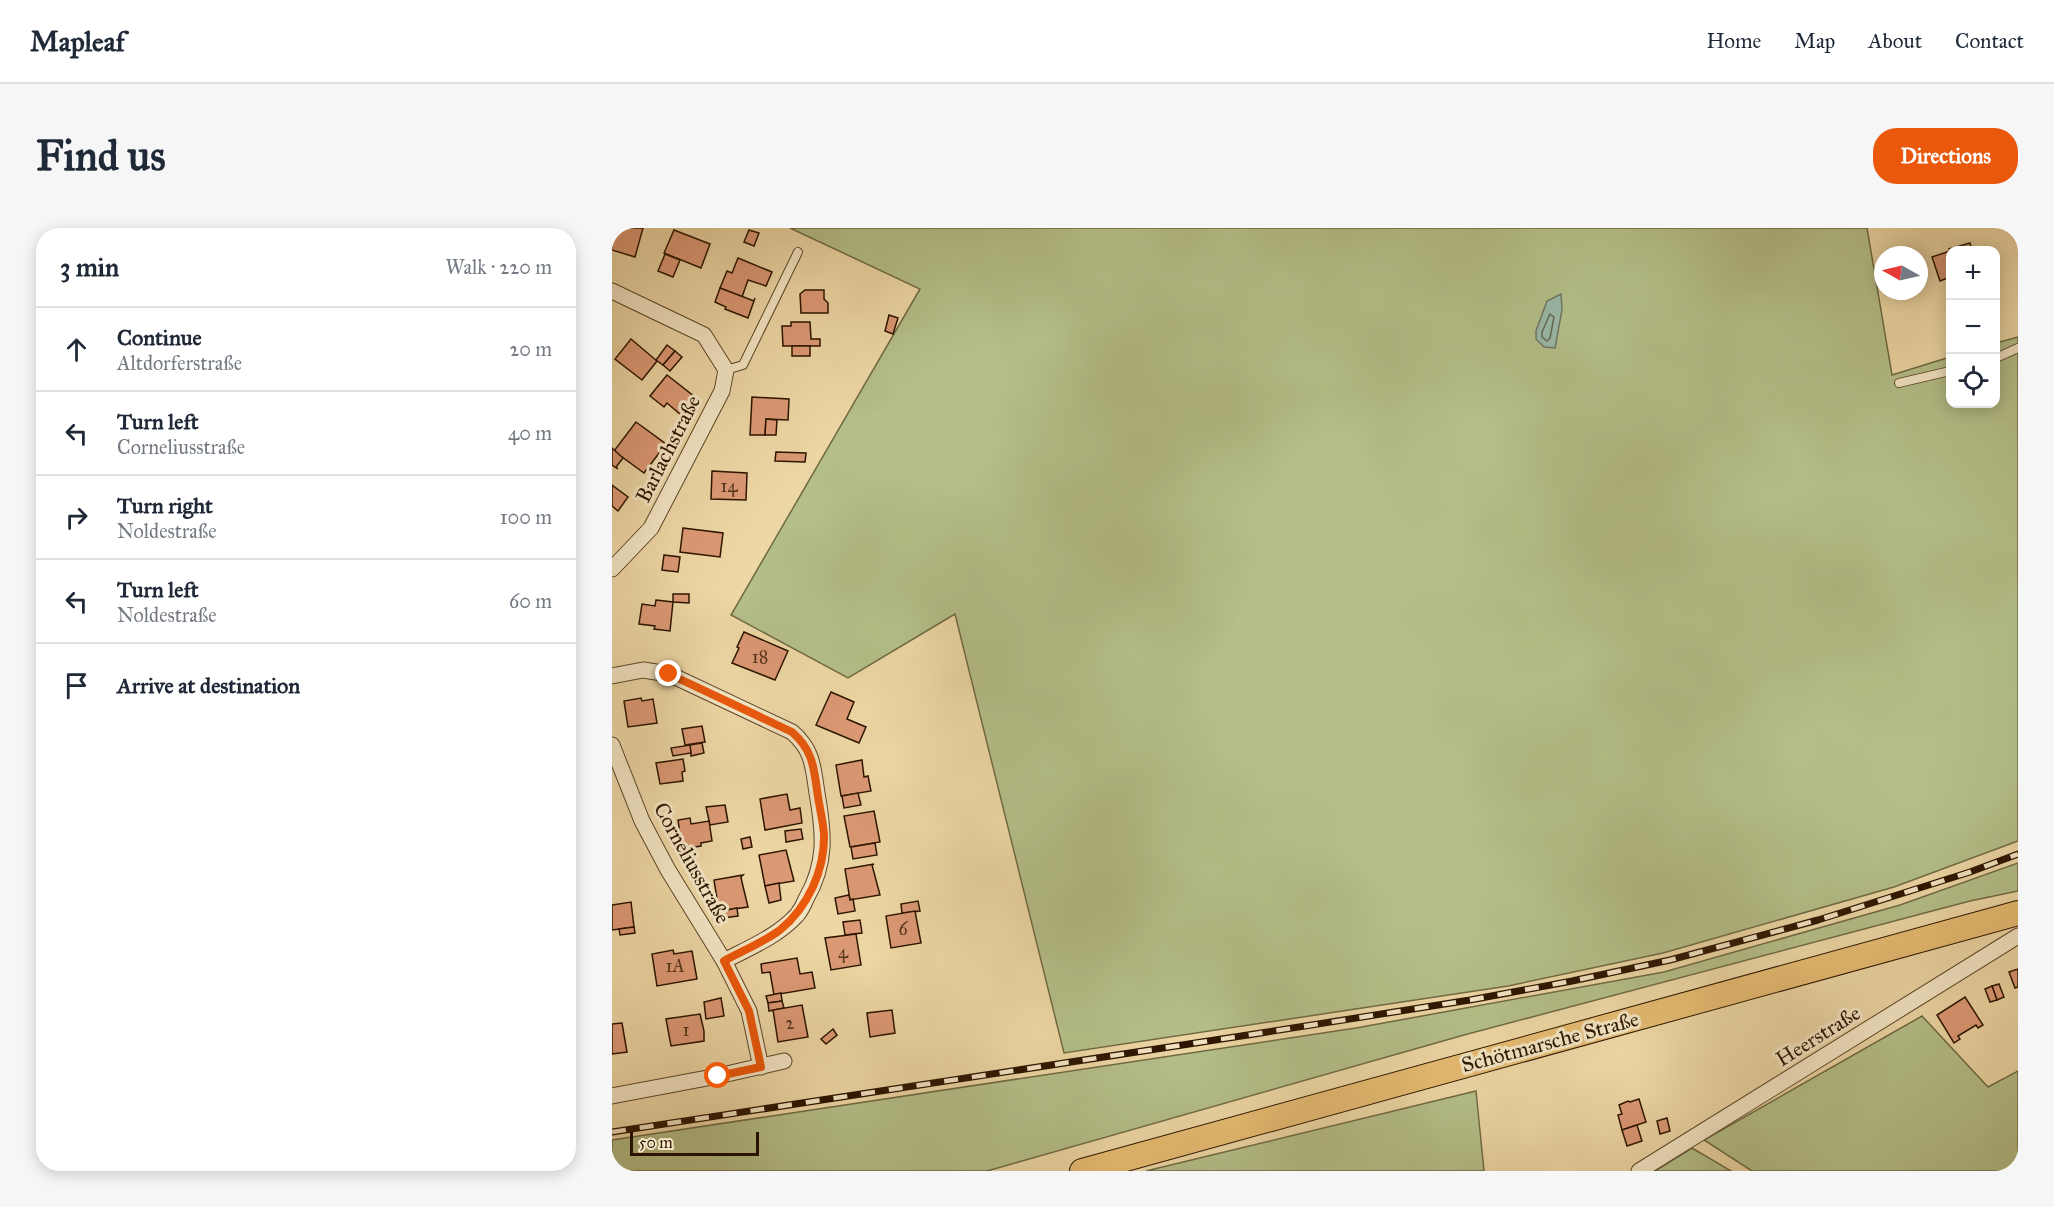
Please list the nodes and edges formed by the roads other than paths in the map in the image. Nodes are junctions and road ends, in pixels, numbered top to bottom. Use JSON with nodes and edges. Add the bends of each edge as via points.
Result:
{"nodes":[{"id":1,"x":798,"y":252,"type":"dead end"},
{"id":2,"x":613,"y":294,"type":"edge"},
{"id":3,"x":2018,"y":348,"type":"edge"},
{"id":4,"x":2000,"y":356,"type":"edge"},
{"id":5,"x":726,"y":370,"type":"junction"},
{"id":6,"x":1946,"y":372,"type":"edge"},
{"id":7,"x":1899,"y":383,"type":"dead end"},
{"id":8,"x":612,"y":569,"type":"edge"},
{"id":9,"x":612,"y":676,"type":"edge"},
{"id":10,"x":612,"y":745,"type":"edge"},
{"id":11,"x":2018,"y":913,"type":"edge"},
{"id":12,"x":2018,"y":936,"type":"edge"},
{"id":13,"x":724,"y":961,"type":"junction"},
{"id":14,"x":784,"y":1060,"type":"dead end"},
{"id":15,"x":761,"y":1067,"type":"junction"},
{"id":16,"x":612,"y":1096,"type":"edge"},
{"id":17,"x":1082,"y":1171,"type":"edge"},
{"id":18,"x":1639,"y":1171,"type":"edge"}],
"edges":[{"from":1,"to":5,"type":"lane","via":[[742,365]]},
{"from":2,"to":5,"type":"street","via":[[704,335]]},
{"from":3,"to":4,"type":"lane"},
{"from":5,"to":8,"type":"street","name":"Barlachstraße","via":[[722,391],[651,528]]},
{"from":6,"to":7,"type":"lane"},
{"from":9,"to":13,"type":"street","via":[[643,670],[669,674],[792,732],[810,754],[824,834],[821,864],[812,889],[798,914],[778,931]]},
{"from":10,"to":13,"type":"street","name":"Corneliusstraße","via":[[647,830]]},
{"from":11,"to":17,"type":"main road","name":"Schötmarsche Straße"},
{"from":12,"to":18,"type":"street","name":"Heerstraße"},
{"from":13,"to":15,"type":"street","name":"Corneliusstraße","via":[[749,1011]]},
{"from":14,"to":15,"type":"street"},
{"from":15,"to":16,"type":"street"}]}
